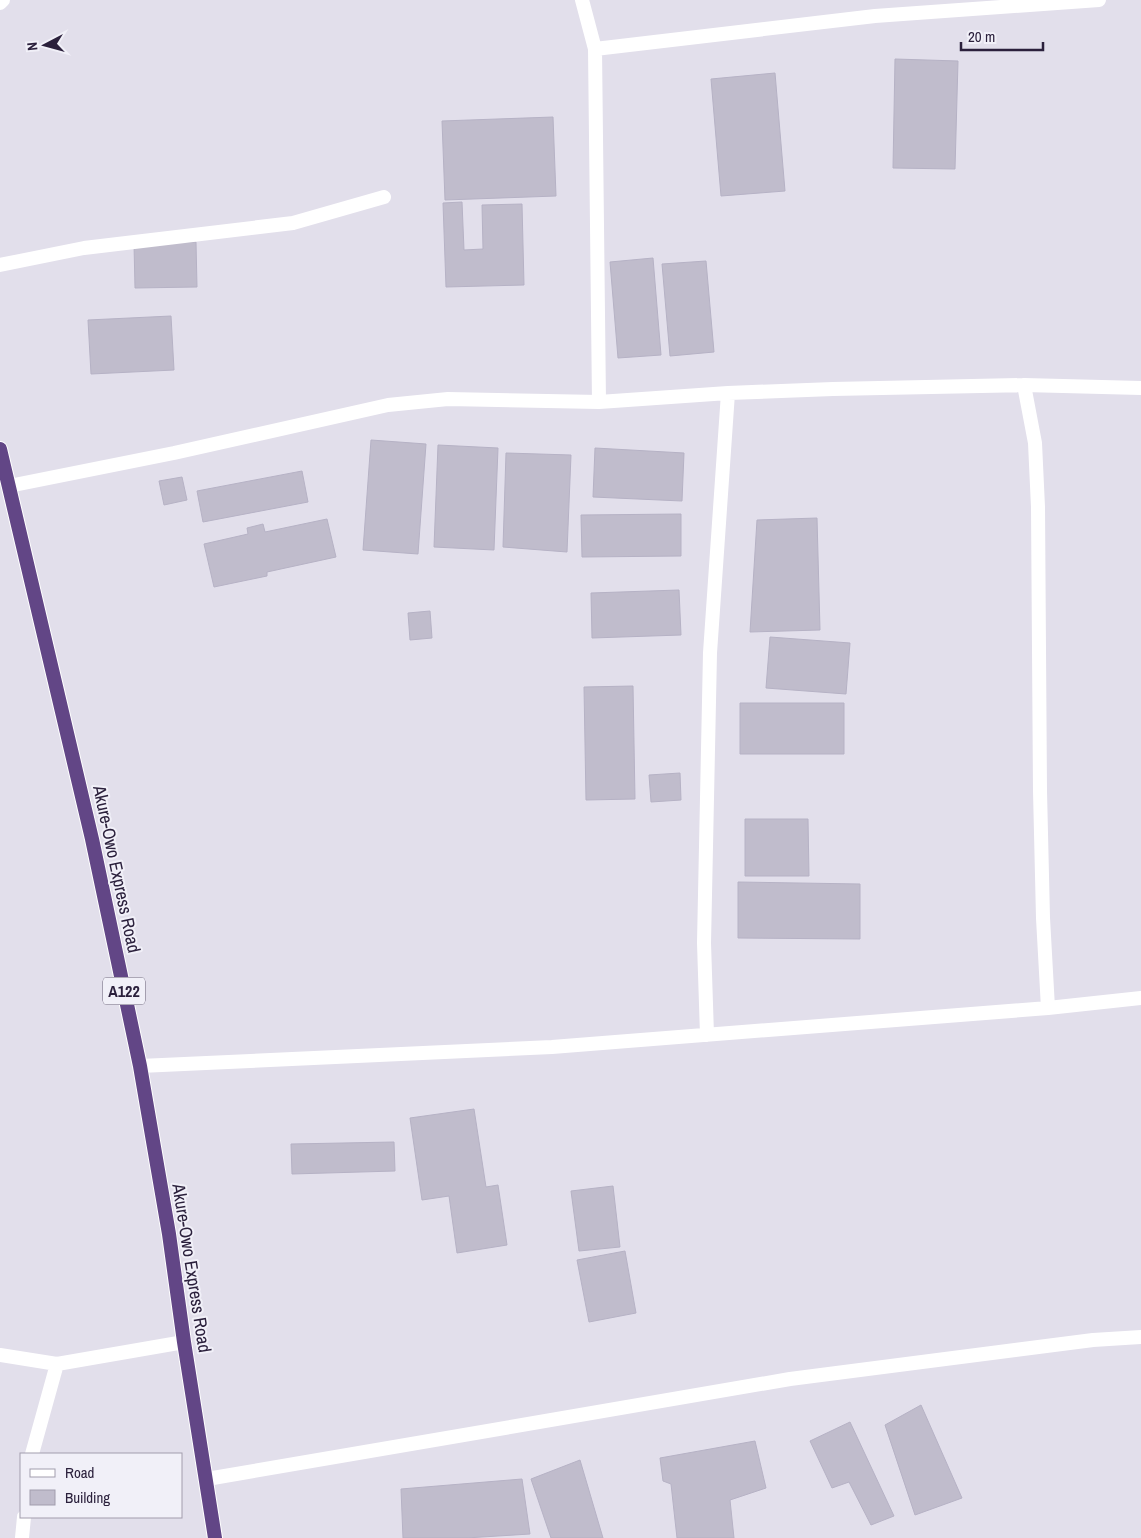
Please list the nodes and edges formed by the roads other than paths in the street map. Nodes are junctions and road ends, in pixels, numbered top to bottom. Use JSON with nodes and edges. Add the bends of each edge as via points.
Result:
{"nodes":[{"id":1,"x":2,"y":0,"type":"edge"},
{"id":2,"x":582,"y":0,"type":"edge"},
{"id":3,"x":1099,"y":0,"type":"edge"},
{"id":4,"x":0,"y":3,"type":"edge"},
{"id":5,"x":595,"y":49,"type":"junction"},
{"id":6,"x":384,"y":196,"type":"dead end"},
{"id":7,"x":0,"y":265,"type":"edge"},
{"id":8,"x":1024,"y":385,"type":"junction"},
{"id":9,"x":1141,"y":388,"type":"edge"},
{"id":10,"x":728,"y":393,"type":"junction"},
{"id":11,"x":599,"y":402,"type":"junction"},
{"id":12,"x":0,"y":450,"type":"edge"},
{"id":13,"x":9,"y":486,"type":"junction"},
{"id":14,"x":1141,"y":998,"type":"edge"},
{"id":15,"x":1048,"y":1008,"type":"junction"},
{"id":16,"x":708,"y":1035,"type":"junction"},
{"id":17,"x":140,"y":1066,"type":"junction"},
{"id":18,"x":1141,"y":1337,"type":"edge"},
{"id":19,"x":184,"y":1342,"type":"junction"},
{"id":20,"x":4,"y":1356,"type":"edge"},
{"id":21,"x":57,"y":1364,"type":"junction"},
{"id":22,"x":32,"y":1453,"type":"edge"},
{"id":23,"x":207,"y":1480,"type":"junction"},
{"id":24,"x":24,"y":1518,"type":"edge"},
{"id":25,"x":22,"y":1538,"type":"edge"},
{"id":26,"x":215,"y":1538,"type":"edge"}],
"edges":[{"from":1,"to":4,"type":"street"},
{"from":2,"to":5,"type":"street"},
{"from":3,"to":5,"type":"street","via":[[875,16]]},
{"from":5,"to":11,"type":"street"},
{"from":6,"to":7,"type":"street","via":[[293,224],[84,248]]},
{"from":8,"to":9,"type":"street"},
{"from":8,"to":10,"type":"street"},
{"from":8,"to":15,"type":"street","via":[[1035,443],[1038,507],[1043,918]]},
{"from":10,"to":11,"type":"street"},
{"from":10,"to":16,"type":"street","via":[[710,653],[704,943]]},
{"from":11,"to":13,"type":"street","via":[[448,399],[388,405]]},
{"from":12,"to":13,"type":"highway","name":"Akure-Owo Express Road","number":"A122"},
{"from":13,"to":17,"type":"highway","name":"Akure-Owo Express Road","number":"A122","via":[[92,839]]},
{"from":14,"to":15,"type":"street"},
{"from":15,"to":16,"type":"street"},
{"from":16,"to":17,"type":"street","via":[[552,1047]]},
{"from":17,"to":19,"type":"highway","name":"Akure-Owo Express Road","number":"A122"},
{"from":18,"to":23,"type":"street","via":[[1093,1340],[790,1379]]},
{"from":19,"to":21,"type":"street"},
{"from":19,"to":23,"type":"highway","name":"Akure-Owo Express Road","number":"A122"},
{"from":20,"to":21,"type":"street"},
{"from":21,"to":22,"type":"street"},
{"from":23,"to":26,"type":"highway","name":"Akure-Owo Express Road","number":"A122"},
{"from":24,"to":25,"type":"street"}]}
